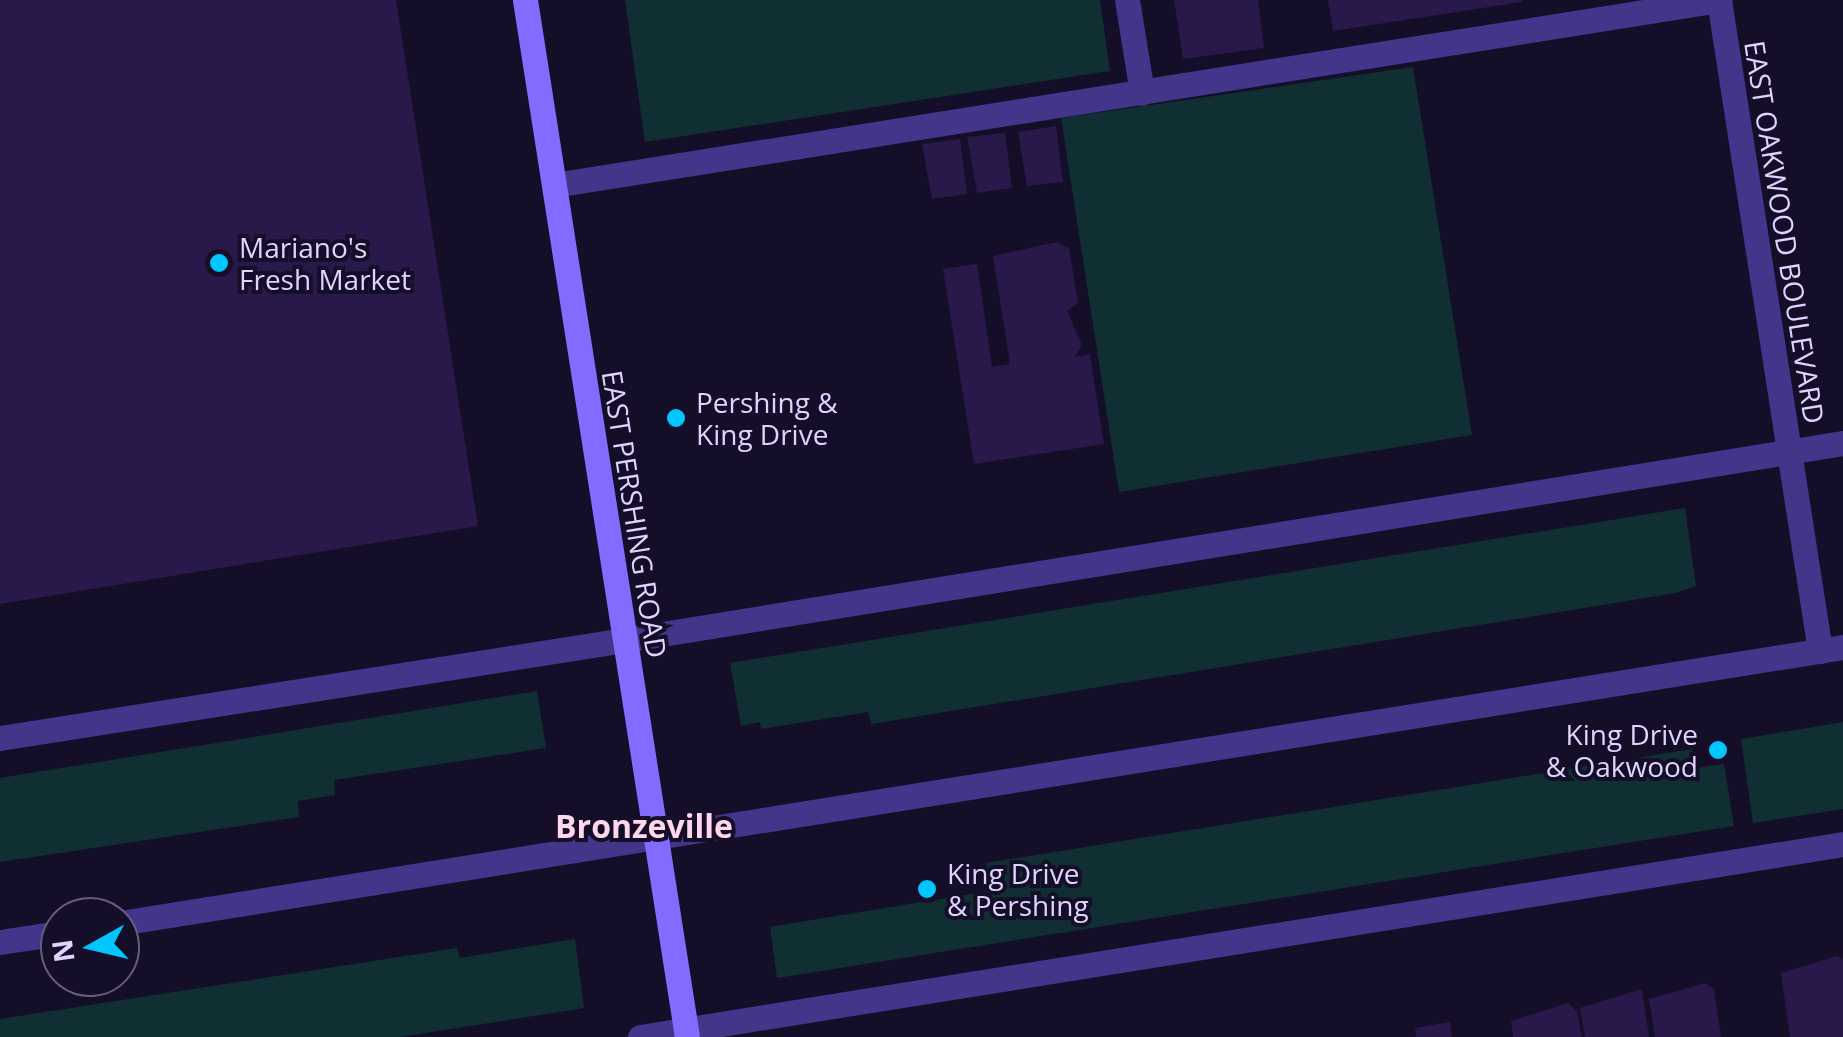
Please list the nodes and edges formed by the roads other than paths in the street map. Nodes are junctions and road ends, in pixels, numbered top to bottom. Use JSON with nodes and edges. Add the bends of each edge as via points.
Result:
{"nodes":[{"id":1,"x":525,"y":0,"type":"edge"},
{"id":2,"x":1127,"y":0,"type":"edge"},
{"id":3,"x":1719,"y":0,"type":"edge"},
{"id":4,"x":1142,"y":93,"type":"junction"},
{"id":5,"x":554,"y":185,"type":"junction"},
{"id":6,"x":1843,"y":442,"type":"edge"},
{"id":7,"x":1788,"y":452,"type":"junction"},
{"id":8,"x":625,"y":640,"type":"junction"},
{"id":9,"x":1832,"y":649,"type":"edge"},
{"id":10,"x":0,"y":738,"type":"edge"},
{"id":11,"x":656,"y":840,"type":"junction"},
{"id":12,"x":1843,"y":844,"type":"edge"},
{"id":13,"x":140,"y":921,"type":"edge"},
{"id":14,"x":40,"y":936,"type":"edge"},
{"id":15,"x":0,"y":942,"type":"edge"},
{"id":16,"x":686,"y":1033,"type":"edge"},
{"id":17,"x":640,"y":1037,"type":"edge"}],
"edges":[{"from":1,"to":5,"type":"main road","name":"EAST PERSHING ROAD"},
{"from":2,"to":4,"type":"street"},
{"from":3,"to":4,"type":"street"},
{"from":3,"to":7,"type":"street","name":"EAST OAKWOOD BOULEVARD"},
{"from":4,"to":5,"type":"street"},
{"from":5,"to":8,"type":"main road","name":"EAST PERSHING ROAD"},
{"from":6,"to":7,"type":"street"},
{"from":7,"to":8,"type":"street"},
{"from":7,"to":9,"type":"street","name":"EAST OAKWOOD BOULEVARD"},
{"from":8,"to":10,"type":"street"},
{"from":8,"to":11,"type":"main road","name":"EAST PERSHING ROAD"},
{"from":9,"to":11,"type":"street"},
{"from":11,"to":13,"type":"street"},
{"from":11,"to":16,"type":"main road","name":"EAST PERSHING ROAD"},
{"from":12,"to":16,"type":"street"},
{"from":14,"to":15,"type":"street"},
{"from":16,"to":17,"type":"street"}]}
